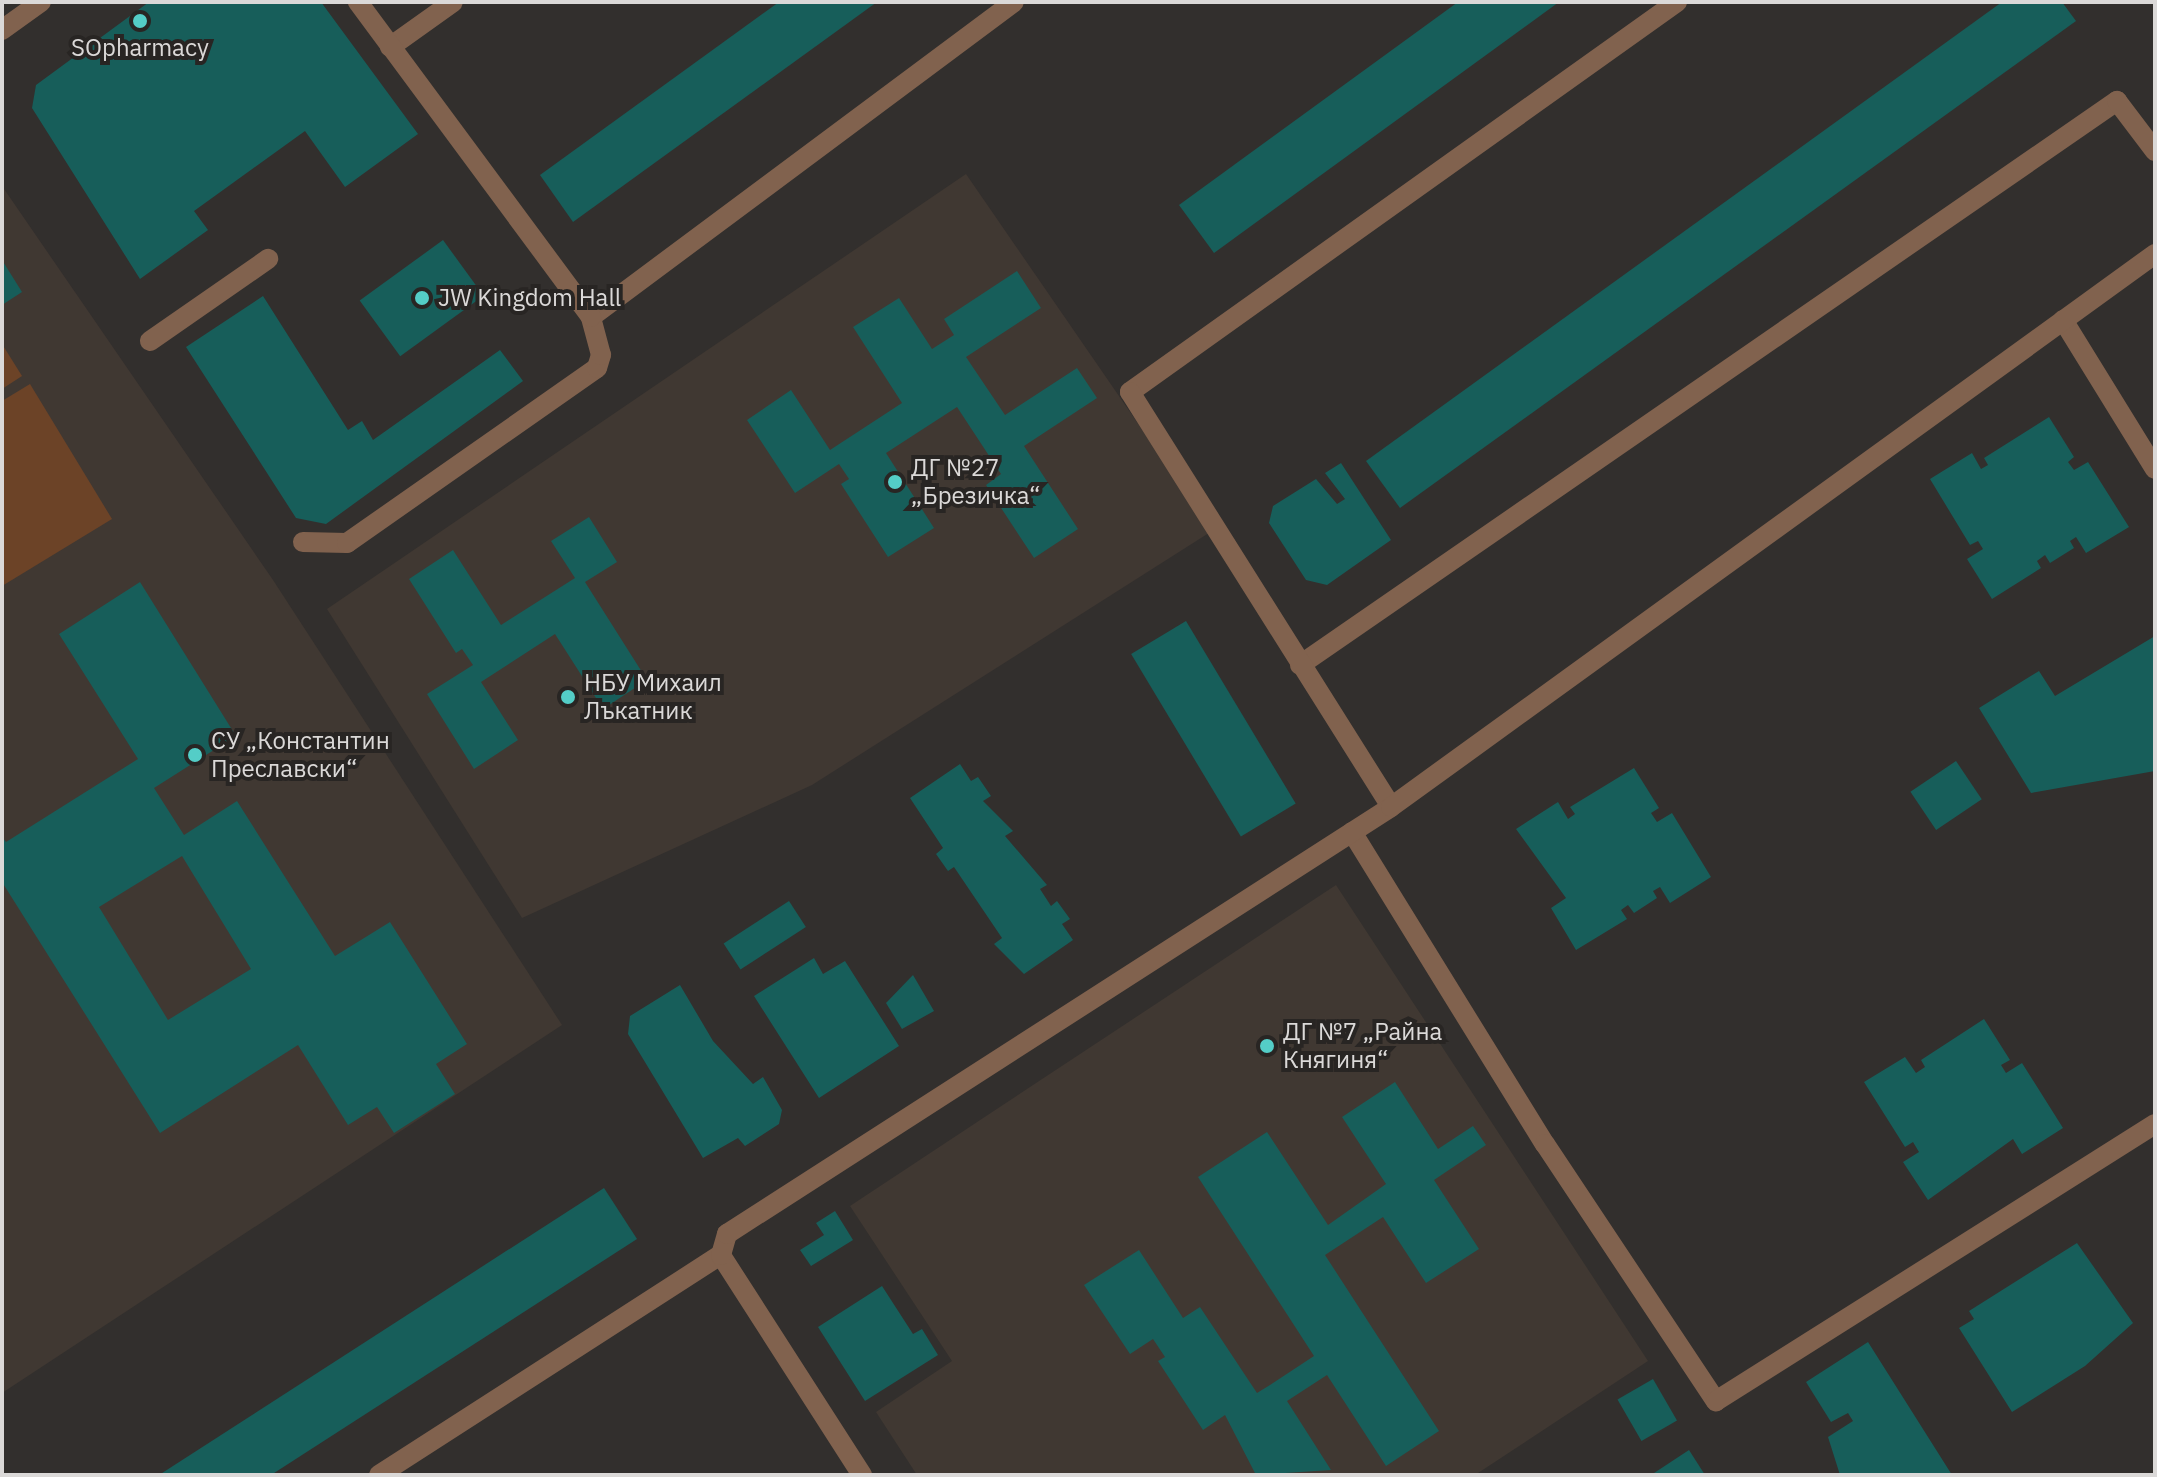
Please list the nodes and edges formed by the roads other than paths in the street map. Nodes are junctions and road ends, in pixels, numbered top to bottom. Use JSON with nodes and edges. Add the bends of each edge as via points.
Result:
{"nodes":[{"id":1,"x":41,"y":2,"type":"edge"},
{"id":2,"x":358,"y":2,"type":"edge"},
{"id":3,"x":453,"y":2,"type":"edge"},
{"id":4,"x":1014,"y":2,"type":"edge"},
{"id":5,"x":1677,"y":2,"type":"edge"},
{"id":6,"x":2,"y":30,"type":"edge"},
{"id":7,"x":390,"y":47,"type":"junction"},
{"id":8,"x":2155,"y":151,"type":"edge"},
{"id":9,"x":2155,"y":254,"type":"edge"},
{"id":10,"x":268,"y":259,"type":"dead end"},
{"id":11,"x":591,"y":317,"type":"junction"},
{"id":12,"x":2063,"y":320,"type":"junction"},
{"id":13,"x":150,"y":341,"type":"dead end"},
{"id":14,"x":2155,"y":469,"type":"edge"},
{"id":15,"x":303,"y":542,"type":"dead end"},
{"id":16,"x":1300,"y":665,"type":"junction"},
{"id":17,"x":1391,"y":807,"type":"junction"},
{"id":18,"x":1352,"y":832,"type":"junction"},
{"id":19,"x":2155,"y":1124,"type":"edge"},
{"id":20,"x":721,"y":1255,"type":"junction"},
{"id":21,"x":379,"y":1475,"type":"edge"},
{"id":22,"x":862,"y":1475,"type":"edge"}],
"edges":[{"from":1,"to":6,"type":"street"},
{"from":2,"to":7,"type":"street"},
{"from":3,"to":7,"type":"street"},
{"from":4,"to":11,"type":"street"},
{"from":5,"to":16,"type":"street","via":[[1130,392]]},
{"from":7,"to":11,"type":"street"},
{"from":8,"to":16,"type":"street","via":[[2117,101]]},
{"from":9,"to":12,"type":"street"},
{"from":10,"to":13,"type":"street"},
{"from":11,"to":15,"type":"street","via":[[602,338],[597,368],[347,543]]},
{"from":12,"to":14,"type":"street"},
{"from":12,"to":17,"type":"street"},
{"from":16,"to":17,"type":"street"},
{"from":17,"to":18,"type":"street"},
{"from":18,"to":19,"type":"street","via":[[1545,1144],[1716,1401]]},
{"from":18,"to":20,"type":"street","via":[[727,1234]]},
{"from":20,"to":21,"type":"street"},
{"from":20,"to":22,"type":"street"}]}
